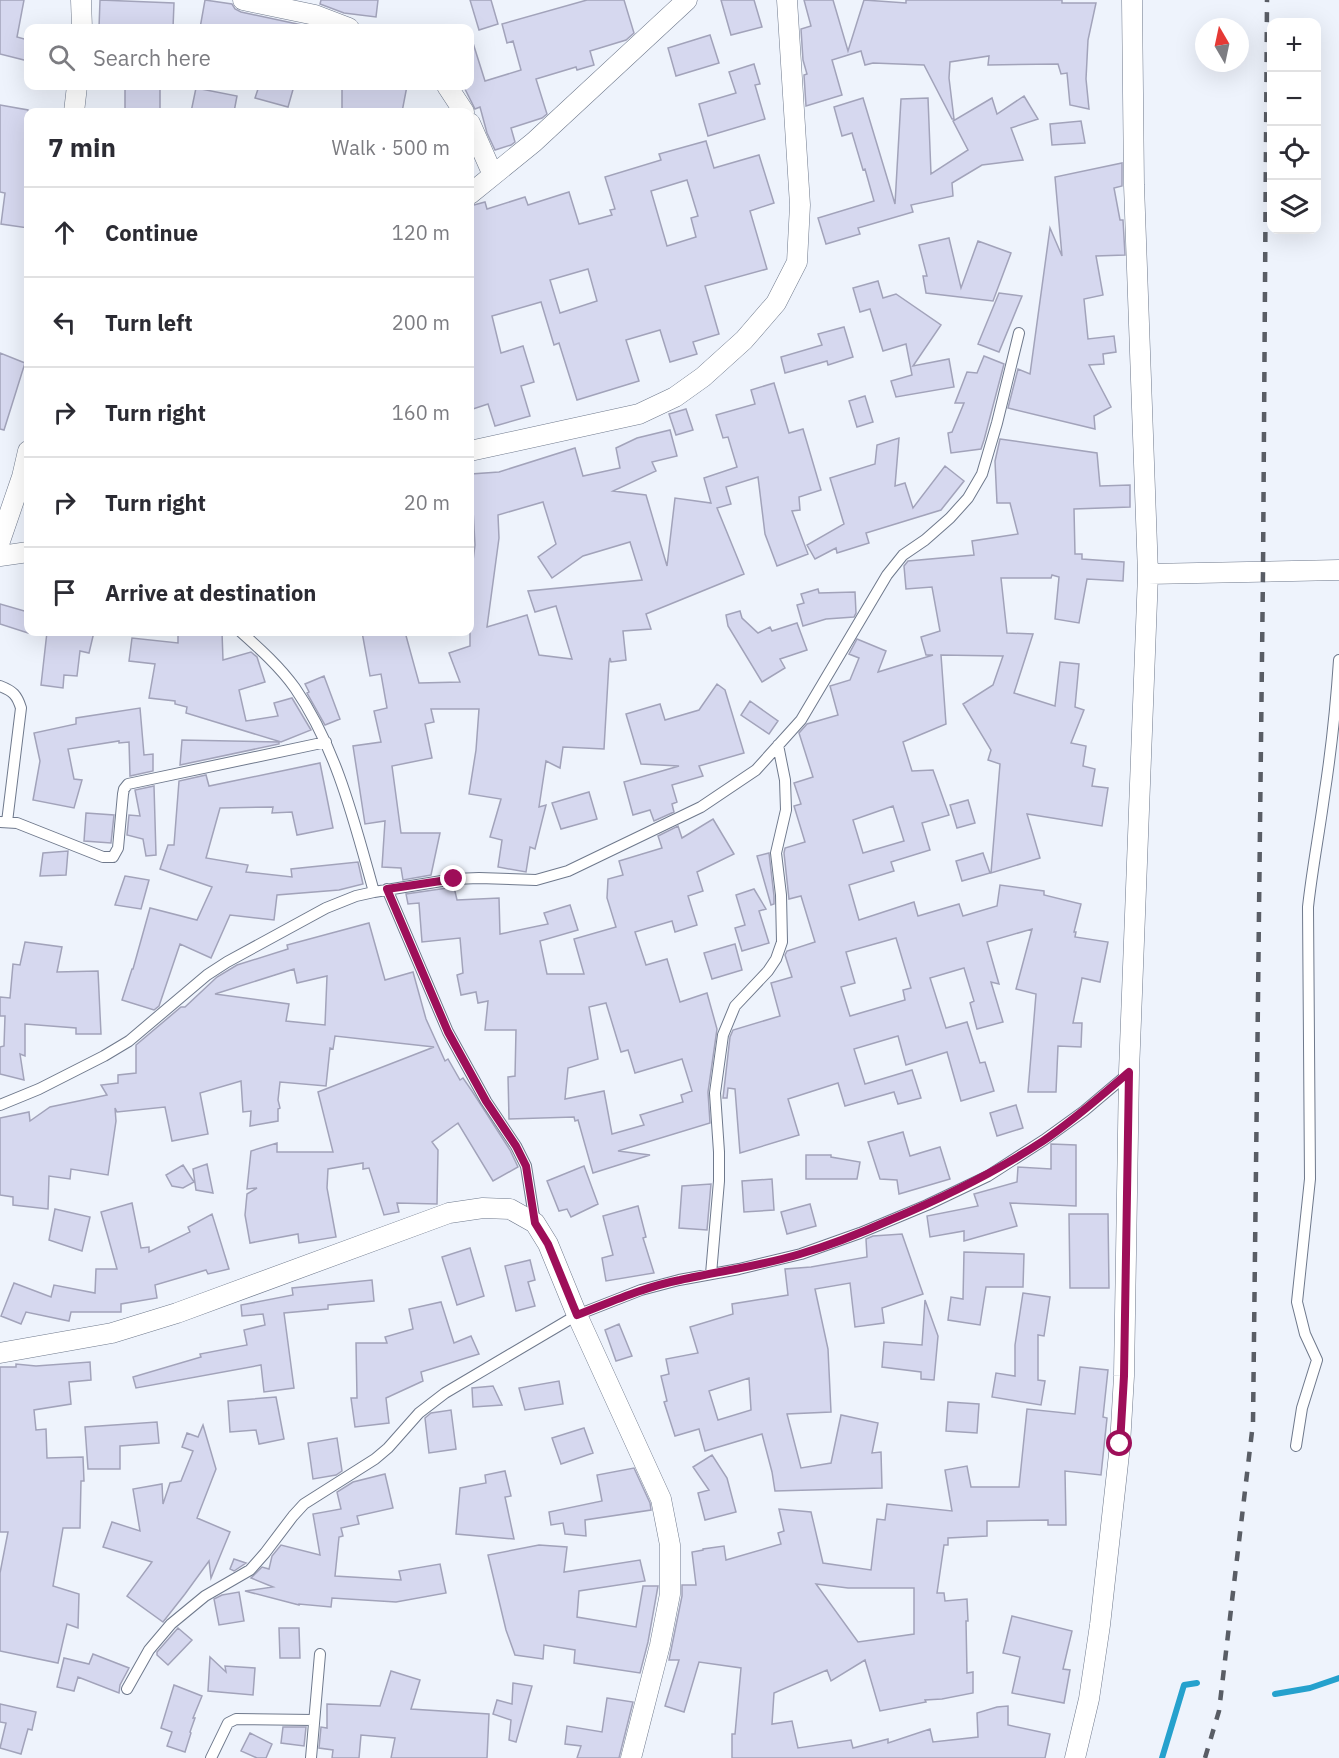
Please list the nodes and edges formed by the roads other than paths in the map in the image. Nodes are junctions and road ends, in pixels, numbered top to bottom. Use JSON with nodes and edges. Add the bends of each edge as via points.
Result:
{"nodes":[{"id":1,"x":81,"y":0,"type":"edge"},
{"id":2,"x":243,"y":0,"type":"edge"},
{"id":3,"x":687,"y":0,"type":"edge"},
{"id":4,"x":787,"y":0,"type":"edge"},
{"id":5,"x":1132,"y":0,"type":"edge"},
{"id":6,"x":315,"y":8,"type":"edge"},
{"id":7,"x":82,"y":24,"type":"edge"},
{"id":8,"x":342,"y":24,"type":"edge"},
{"id":9,"x":76,"y":90,"type":"edge"},
{"id":10,"x":450,"y":90,"type":"edge"},
{"id":11,"x":74,"y":108,"type":"edge"},
{"id":12,"x":462,"y":108,"type":"edge"},
{"id":13,"x":474,"y":132,"type":"edge"},
{"id":14,"x":493,"y":175,"type":"junction"},
{"id":15,"x":474,"y":191,"type":"edge"},
{"id":16,"x":1019,"y":333,"type":"dead end"},
{"id":17,"x":474,"y":450,"type":"edge"},
{"id":18,"x":24,"y":478,"type":"edge"},
{"id":19,"x":0,"y":541,"type":"edge"},
{"id":20,"x":24,"y":553,"type":"edge"},
{"id":21,"x":0,"y":556,"type":"edge"},
{"id":22,"x":1339,"y":570,"type":"edge"},
{"id":23,"x":1148,"y":574,"type":"junction"},
{"id":24,"x":245,"y":636,"type":"edge"},
{"id":25,"x":1339,"y":660,"type":"edge"},
{"id":26,"x":0,"y":686,"type":"edge"},
{"id":27,"x":326,"y":742,"type":"junction"},
{"id":28,"x":778,"y":745,"type":"junction"},
{"id":29,"x":3,"y":822,"type":"edge"},
{"id":30,"x":387,"y":889,"type":"junction"},
{"id":31,"x":374,"y":892,"type":"junction"},
{"id":32,"x":1129,"y":1072,"type":"junction"},
{"id":33,"x":0,"y":1105,"type":"edge"},
{"id":34,"x":535,"y":1223,"type":"junction"},
{"id":35,"x":711,"y":1274,"type":"junction"},
{"id":36,"x":577,"y":1315,"type":"junction"},
{"id":37,"x":0,"y":1353,"type":"edge"},
{"id":38,"x":1296,"y":1446,"type":"dead end"},
{"id":39,"x":320,"y":1654,"type":"dead end"},
{"id":40,"x":127,"y":1689,"type":"dead end"},
{"id":41,"x":314,"y":1720,"type":"junction"},
{"id":42,"x":211,"y":1758,"type":"edge"},
{"id":43,"x":311,"y":1758,"type":"edge"},
{"id":44,"x":631,"y":1758,"type":"edge"},
{"id":45,"x":1075,"y":1758,"type":"edge"}],
"edges":[{"from":1,"to":7,"type":"street"},
{"from":2,"to":6,"type":"street"},
{"from":3,"to":14,"type":"street"},
{"from":4,"to":17,"type":"street","via":[[800,205],[797,262],[776,303],[744,340],[704,377],[675,397],[639,414]]},
{"from":5,"to":23,"type":"street","via":[[1134,185]]},
{"from":6,"to":8,"type":"street"},
{"from":9,"to":11,"type":"street"},
{"from":10,"to":12,"type":"street"},
{"from":13,"to":14,"type":"street"},
{"from":14,"to":15,"type":"street"},
{"from":16,"to":28,"type":"lane","via":[[982,474],[968,498],[925,540],[903,555],[887,575],[801,720]]},
{"from":18,"to":19,"type":"street"},
{"from":20,"to":21,"type":"street"},
{"from":22,"to":23,"type":"street"},
{"from":23,"to":32,"type":"street"},
{"from":24,"to":27,"type":"lane","via":[[294,688]]},
{"from":25,"to":38,"type":"lane","via":[[1334,724],[1308,907],[1310,1179],[1297,1302],[1317,1360],[1302,1408]]},
{"from":26,"to":29,"type":"lane","via":[[18,696],[21,708]]},
{"from":27,"to":29,"type":"lane","via":[[128,784],[113,858],[17,823]]},
{"from":27,"to":31,"type":"lane","via":[[346,794]]},
{"from":28,"to":30,"type":"lane","via":[[756,770],[701,807],[568,871],[536,880],[454,879]]},
{"from":28,"to":35,"type":"lane","via":[[786,810],[776,853],[782,942],[768,971],[735,1006],[723,1035],[715,1093],[719,1181]]},
{"from":30,"to":31,"type":"lane"},
{"from":30,"to":34,"type":"lane","via":[[448,1032],[526,1166]]},
{"from":31,"to":33,"type":"lane","via":[[326,908],[227,962],[129,1041]]},
{"from":32,"to":35,"type":"lane","via":[[1044,1140],[987,1176],[927,1205],[801,1254]]},
{"from":32,"to":45,"type":"street","via":[[1120,1444],[1100,1625]]},
{"from":34,"to":36,"type":"street","via":[[548,1244]]},
{"from":34,"to":37,"type":"street","via":[[510,1209],[449,1213],[177,1313],[112,1333]]},
{"from":35,"to":36,"type":"lane","via":[[641,1290]]},
{"from":36,"to":40,"type":"lane","via":[[445,1393],[419,1413],[375,1459],[304,1504],[250,1570],[205,1596],[171,1624],[149,1650]]},
{"from":36,"to":44,"type":"street","via":[[661,1499],[670,1545],[668,1605]]},
{"from":39,"to":41,"type":"lane"},
{"from":41,"to":42,"type":"lane","via":[[236,1719],[228,1723]]},
{"from":41,"to":43,"type":"lane"}]}
